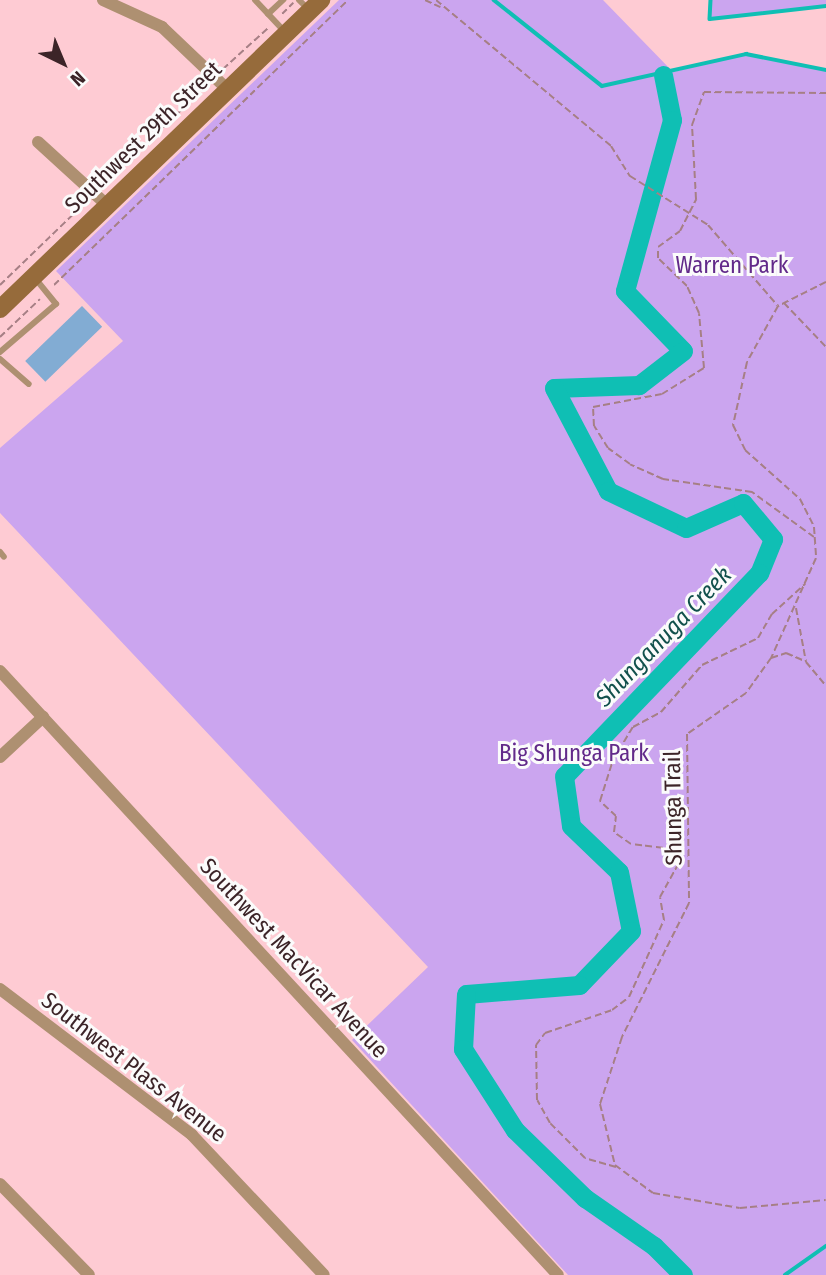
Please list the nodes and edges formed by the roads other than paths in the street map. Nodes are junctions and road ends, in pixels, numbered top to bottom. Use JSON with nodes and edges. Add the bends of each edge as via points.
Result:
{"nodes":[{"id":1,"x":103,"y":0,"type":"edge"},
{"id":2,"x":284,"y":0,"type":"edge"},
{"id":3,"x":257,"y":1,"type":"edge"},
{"id":4,"x":306,"y":3,"type":"edge"},
{"id":5,"x":268,"y":14,"type":"junction"},
{"id":6,"x":280,"y":27,"type":"junction"},
{"id":7,"x":221,"y":83,"type":"junction"},
{"id":8,"x":38,"y":142,"type":"dead end"},
{"id":9,"x":101,"y":200,"type":"junction"},
{"id":10,"x":34,"y":277,"type":"junction"},
{"id":11,"x":0,"y":309,"type":"edge"},
{"id":12,"x":1,"y":355,"type":"edge"},
{"id":13,"x":29,"y":384,"type":"dead end"},
{"id":14,"x":0,"y":671,"type":"edge"},
{"id":15,"x":43,"y":717,"type":"junction"},
{"id":16,"x":0,"y":757,"type":"edge"},
{"id":17,"x":0,"y":989,"type":"edge"},
{"id":18,"x":0,"y":1184,"type":"edge"},
{"id":19,"x":89,"y":1275,"type":"edge"},
{"id":20,"x":324,"y":1275,"type":"edge"},
{"id":21,"x":558,"y":1275,"type":"edge"}],
"edges":[{"from":1,"to":7,"type":"street","via":[[162,27]]},
{"from":2,"to":5,"type":"lane"},
{"from":3,"to":5,"type":"lane"},
{"from":4,"to":6,"type":"main road","name":"Southwest 29th Street"},
{"from":5,"to":6,"type":"lane"},
{"from":6,"to":7,"type":"main road","name":"Southwest 29th Street"},
{"from":7,"to":9,"type":"main road","name":"Southwest 29th Street"},
{"from":8,"to":9,"type":"street"},
{"from":9,"to":10,"type":"main road","name":"Southwest 29th Street"},
{"from":10,"to":11,"type":"main road","name":"Southwest 29th Street"},
{"from":10,"to":12,"type":"lane","via":[[56,304]]},
{"from":12,"to":13,"type":"lane"},
{"from":14,"to":15,"type":"street","name":"Southwest MacVicar Avenue"},
{"from":15,"to":16,"type":"street"},
{"from":15,"to":21,"type":"street","name":"Southwest MacVicar Avenue"},
{"from":17,"to":20,"type":"street","name":"Southwest Plass Avenue","via":[[192,1135]]},
{"from":18,"to":19,"type":"street"}]}
